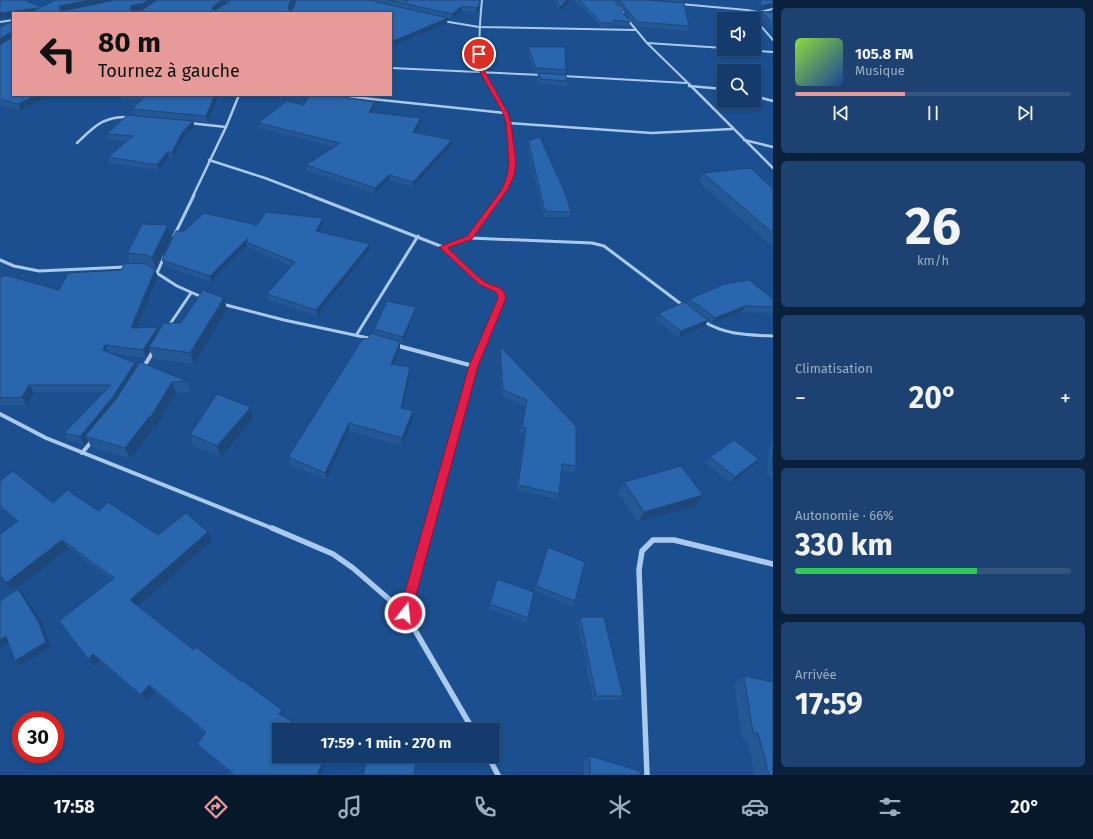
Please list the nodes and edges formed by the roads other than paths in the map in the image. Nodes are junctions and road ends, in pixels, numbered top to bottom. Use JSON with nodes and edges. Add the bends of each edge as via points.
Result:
{"nodes":[{"id":1,"x":482,"y":0,"type":"edge"},
{"id":2,"x":613,"y":0,"type":"edge"},
{"id":3,"x":607,"y":1,"type":"edge"},
{"id":4,"x":677,"y":4,"type":"edge"},
{"id":5,"x":773,"y":9,"type":"edge"},
{"id":6,"x":747,"y":10,"type":"junction"},
{"id":7,"x":758,"y":12,"type":"joint"},
{"id":8,"x":761,"y":13,"type":"edge"},
{"id":9,"x":773,"y":15,"type":"edge"},
{"id":10,"x":12,"y":20,"type":"edge"},
{"id":11,"x":439,"y":20,"type":"edge"},
{"id":12,"x":0,"y":22,"type":"edge"},
{"id":13,"x":479,"y":27,"type":"junction"},
{"id":14,"x":635,"y":30,"type":"junction"},
{"id":15,"x":773,"y":40,"type":"edge"},
{"id":16,"x":647,"y":43,"type":"junction"},
{"id":17,"x":717,"y":48,"type":"edge"},
{"id":18,"x":761,"y":51,"type":"edge"},
{"id":19,"x":773,"y":52,"type":"edge"},
{"id":20,"x":392,"y":68,"type":"edge"},
{"id":21,"x":483,"y":72,"type":"junction"},
{"id":22,"x":545,"y":76,"type":"edge"},
{"id":23,"x":561,"y":76,"type":"edge"},
{"id":24,"x":686,"y":83,"type":"junction"},
{"id":25,"x":689,"y":86,"type":"junction"},
{"id":26,"x":717,"y":88,"type":"edge"},
{"id":27,"x":239,"y":96,"type":"edge"},
{"id":28,"x":344,"y":96,"type":"edge"},
{"id":29,"x":761,"y":98,"type":"edge"},
{"id":30,"x":773,"y":101,"type":"edge"},
{"id":31,"x":505,"y":113,"type":"junction"},
{"id":32,"x":133,"y":117,"type":"edge"},
{"id":33,"x":187,"y":123,"type":"edge"},
{"id":34,"x":508,"y":123,"type":"junction"},
{"id":35,"x":226,"y":127,"type":"junction"},
{"id":36,"x":732,"y":129,"type":"junction"},
{"id":37,"x":743,"y":140,"type":"junction"},
{"id":38,"x":77,"y":143,"type":"dead end"},
{"id":39,"x":773,"y":147,"type":"edge"},
{"id":40,"x":209,"y":160,"type":"junction"},
{"id":41,"x":773,"y":168,"type":"edge"},
{"id":42,"x":418,"y":236,"type":"junction"},
{"id":43,"x":173,"y":237,"type":"edge"},
{"id":44,"x":470,"y":238,"type":"junction"},
{"id":45,"x":443,"y":247,"type":"junction"},
{"id":46,"x":167,"y":252,"type":"edge"},
{"id":47,"x":0,"y":260,"type":"edge"},
{"id":48,"x":131,"y":267,"type":"edge"},
{"id":49,"x":145,"y":268,"type":"edge"},
{"id":50,"x":157,"y":273,"type":"junction"},
{"id":51,"x":191,"y":293,"type":"junction"},
{"id":52,"x":206,"y":298,"type":"edge"},
{"id":53,"x":220,"y":304,"type":"edge"},
{"id":54,"x":689,"y":310,"type":"edge"},
{"id":55,"x":701,"y":319,"type":"edge"},
{"id":56,"x":164,"y":334,"type":"edge"},
{"id":57,"x":357,"y":334,"type":"junction"},
{"id":58,"x":773,"y":336,"type":"edge"},
{"id":59,"x":379,"y":340,"type":"edge"},
{"id":60,"x":394,"y":344,"type":"edge"},
{"id":61,"x":157,"y":346,"type":"edge"},
{"id":62,"x":473,"y":366,"type":"junction"},
{"id":63,"x":139,"y":374,"type":"edge"},
{"id":64,"x":0,"y":414,"type":"edge"},
{"id":65,"x":95,"y":437,"type":"edge"},
{"id":66,"x":82,"y":452,"type":"junction"},
{"id":67,"x":773,"y":564,"type":"edge"},
{"id":68,"x":405,"y":613,"type":"junction"},
{"id":69,"x":469,"y":723,"type":"edge"},
{"id":70,"x":492,"y":763,"type":"edge"},
{"id":71,"x":498,"y":775,"type":"edge"},
{"id":72,"x":647,"y":775,"type":"edge"}],
"edges":[{"from":1,"to":13,"type":"street"},
{"from":2,"to":3,"type":"street"},
{"from":2,"to":14,"type":"street"},
{"from":4,"to":6,"type":"street"},
{"from":5,"to":7,"type":"street"},
{"from":6,"to":7,"type":"street"},
{"from":6,"to":15,"type":"street"},
{"from":8,"to":9,"type":"street"},
{"from":10,"to":12,"type":"street"},
{"from":11,"to":13,"type":"street"},
{"from":13,"to":14,"type":"street"},
{"from":13,"to":21,"type":"street","via":[[479,54]]},
{"from":14,"to":16,"type":"street"},
{"from":16,"to":17,"type":"street"},
{"from":16,"to":24,"type":"street"},
{"from":18,"to":19,"type":"street"},
{"from":20,"to":21,"type":"street"},
{"from":21,"to":22,"type":"street"},
{"from":21,"to":31,"type":"street"},
{"from":23,"to":24,"type":"street"},
{"from":24,"to":25,"type":"street"},
{"from":25,"to":26,"type":"street"},
{"from":25,"to":36,"type":"street"},
{"from":27,"to":35,"type":"street"},
{"from":28,"to":31,"type":"street"},
{"from":29,"to":30,"type":"street"},
{"from":31,"to":34,"type":"street"},
{"from":32,"to":38,"type":"street","via":[[107,118]]},
{"from":33,"to":35,"type":"street"},
{"from":34,"to":36,"type":"street","via":[[644,132]]},
{"from":34,"to":44,"type":"street","via":[[511,176],[505,189]]},
{"from":35,"to":40,"type":"street"},
{"from":36,"to":37,"type":"street"},
{"from":37,"to":39,"type":"street"},
{"from":37,"to":41,"type":"street"},
{"from":40,"to":42,"type":"street"},
{"from":40,"to":43,"type":"street"},
{"from":42,"to":45,"type":"street"},
{"from":42,"to":57,"type":"street"},
{"from":44,"to":45,"type":"street"},
{"from":44,"to":54,"type":"street","via":[[592,243],[604,246]]},
{"from":45,"to":62,"type":"street","via":[[483,283],[499,291],[502,296]]},
{"from":46,"to":50,"type":"street"},
{"from":47,"to":48,"type":"street","via":[[39,271]]},
{"from":49,"to":50,"type":"street"},
{"from":50,"to":51,"type":"street"},
{"from":51,"to":52,"type":"street"},
{"from":51,"to":56,"type":"street"},
{"from":53,"to":57,"type":"street"},
{"from":55,"to":58,"type":"street","via":[[714,329],[728,334]]},
{"from":57,"to":59,"type":"street"},
{"from":60,"to":62,"type":"street"},
{"from":61,"to":63,"type":"street"},
{"from":62,"to":68,"type":"street"},
{"from":64,"to":66,"type":"street","via":[[46,438]]},
{"from":65,"to":66,"type":"street"},
{"from":66,"to":68,"type":"street","via":[[332,554],[353,568]]},
{"from":67,"to":72,"type":"street","via":[[674,540],[653,540],[642,551],[639,570]]},
{"from":68,"to":69,"type":"street"},
{"from":70,"to":71,"type":"street"}]}
